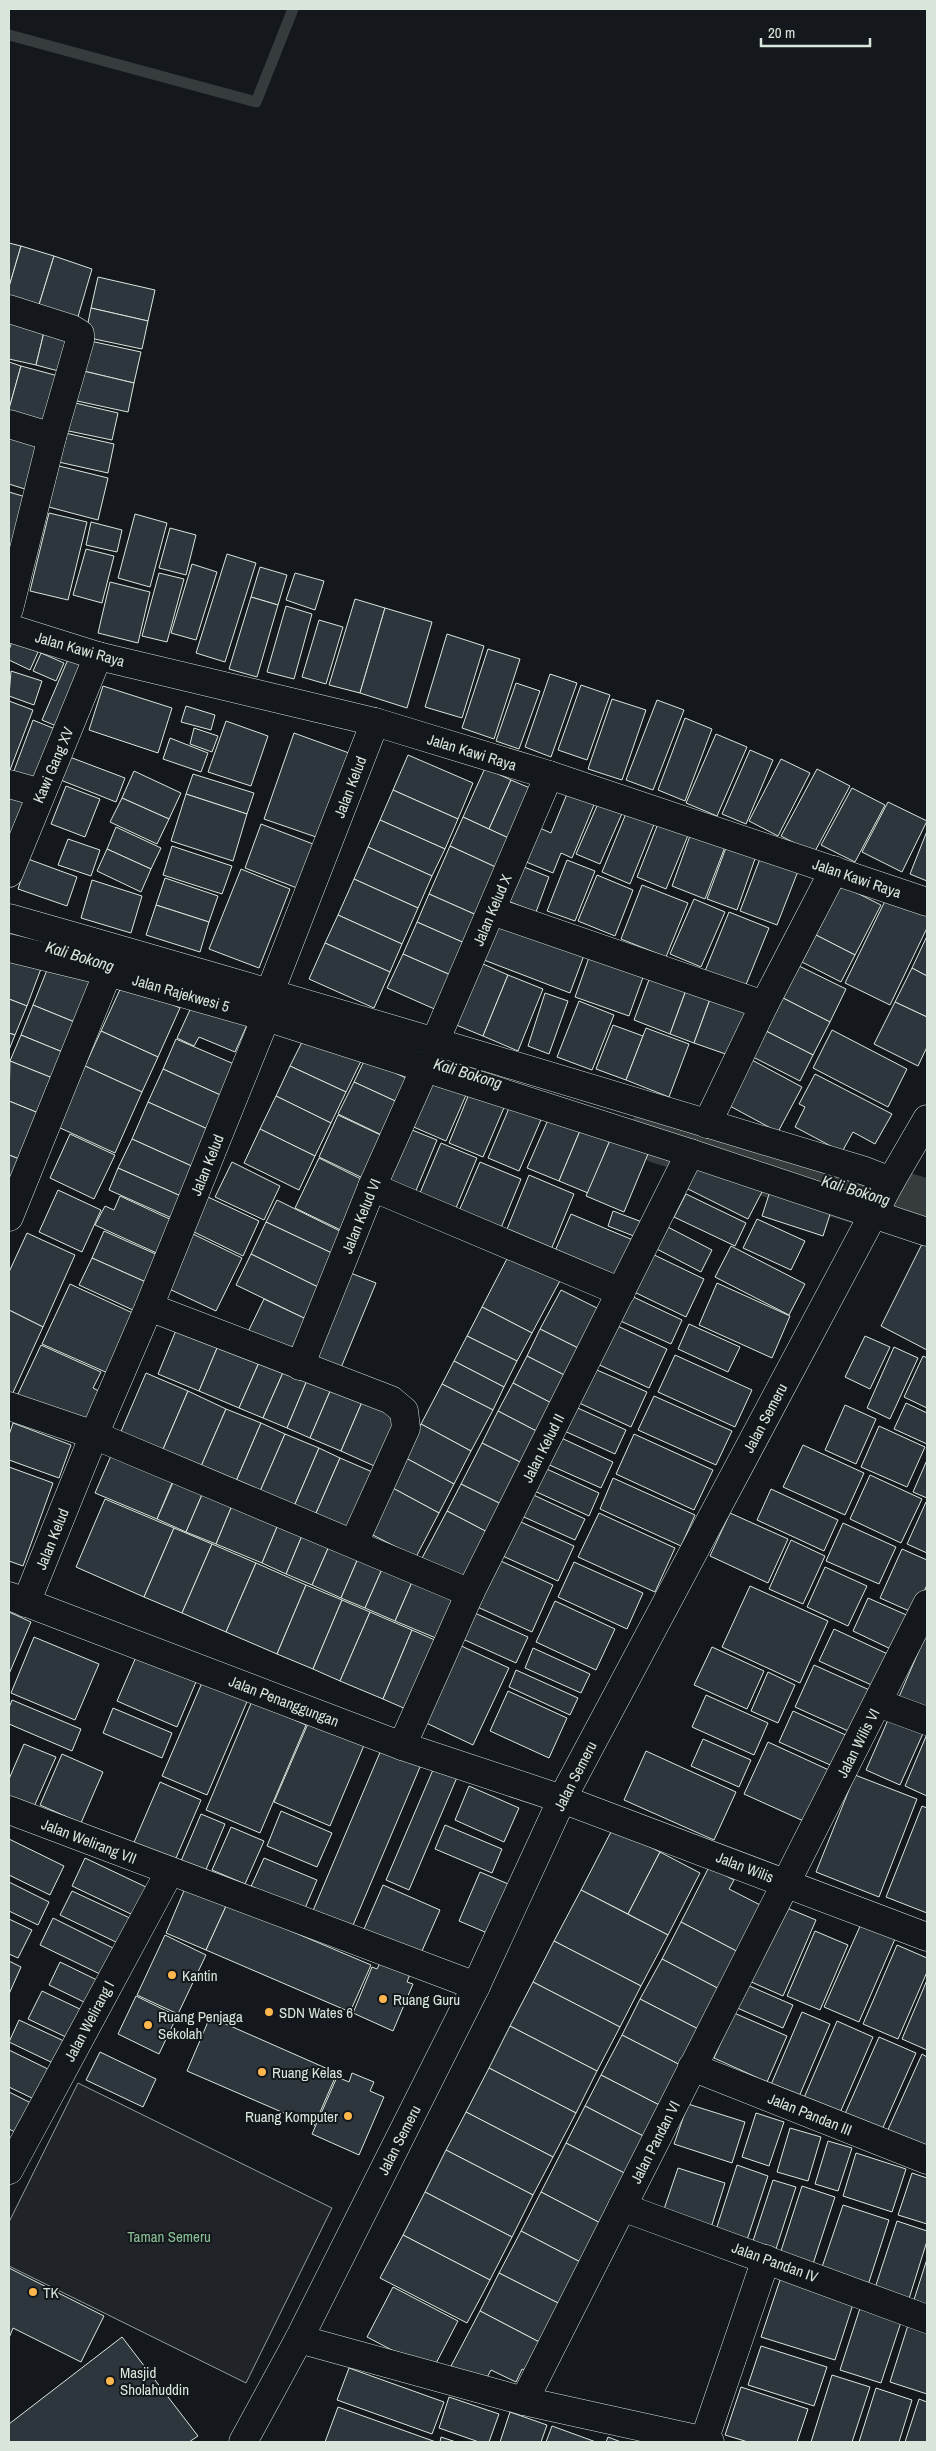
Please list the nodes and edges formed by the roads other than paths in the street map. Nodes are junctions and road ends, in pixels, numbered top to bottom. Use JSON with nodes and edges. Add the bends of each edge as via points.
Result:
{"nodes":[{"id":1,"x":9,"y":309,"type":"edge"},
{"id":2,"x":9,"y":424,"type":"edge"},
{"id":3,"x":52,"y":436,"type":"junction"},
{"id":4,"x":9,"y":609,"type":"edge"},
{"id":5,"x":9,"y":628,"type":"edge"},
{"id":6,"x":98,"y":656,"type":"junction"},
{"id":7,"x":375,"y":722,"type":"junction"},
{"id":8,"x":549,"y":775,"type":"junction"},
{"id":9,"x":9,"y":784,"type":"edge"},
{"id":10,"x":41,"y":793,"type":"junction"},
{"id":11,"x":834,"y":870,"type":"junction"},
{"id":12,"x":9,"y":873,"type":"edge"},
{"id":13,"x":927,"y":902,"type":"edge"},
{"id":14,"x":492,"y":911,"type":"junction"},
{"id":15,"x":9,"y":918,"type":"edge"},
{"id":16,"x":9,"y":948,"type":"edge"},
{"id":17,"x":108,"y":972,"type":"junction"},
{"id":18,"x":764,"y":1005,"type":"junction"},
{"id":19,"x":268,"y":1006,"type":"junction"},
{"id":20,"x":429,"y":1056,"type":"junction"},
{"id":21,"x":927,"y":1119,"type":"edge"},
{"id":22,"x":707,"y":1124,"type":"junction"},
{"id":23,"x":690,"y":1152,"type":"junction"},
{"id":24,"x":372,"y":1187,"type":"junction"},
{"id":25,"x":882,"y":1198,"type":"junction"},
{"id":26,"x":9,"y":1217,"type":"edge"},
{"id":27,"x":927,"y":1232,"type":"edge"},
{"id":28,"x":621,"y":1292,"type":"junction"},
{"id":29,"x":149,"y":1308,"type":"junction"},
{"id":30,"x":300,"y":1366,"type":"junction"},
{"id":31,"x":9,"y":1406,"type":"edge"},
{"id":32,"x":94,"y":1435,"type":"junction"},
{"id":33,"x":354,"y":1543,"type":"junction"},
{"id":34,"x":470,"y":1593,"type":"junction"},
{"id":35,"x":17,"y":1600,"type":"edge"},
{"id":36,"x":927,"y":1604,"type":"edge"},
{"id":37,"x":878,"y":1703,"type":"junction"},
{"id":38,"x":927,"y":1721,"type":"edge"},
{"id":39,"x":402,"y":1746,"type":"junction"},
{"id":40,"x":562,"y":1799,"type":"junction"},
{"id":41,"x":9,"y":1810,"type":"edge"},
{"id":42,"x":170,"y":1871,"type":"junction"},
{"id":43,"x":788,"y":1883,"type":"junction"},
{"id":44,"x":927,"y":1937,"type":"edge"},
{"id":45,"x":476,"y":1986,"type":"junction"},
{"id":46,"x":692,"y":2067,"type":"junction"},
{"id":47,"x":927,"y":2160,"type":"edge"},
{"id":48,"x":9,"y":2170,"type":"edge"},
{"id":49,"x":622,"y":2207,"type":"junction"},
{"id":50,"x":766,"y":2259,"type":"junction"},
{"id":51,"x":927,"y":2319,"type":"edge"},
{"id":52,"x":299,"y":2339,"type":"junction"},
{"id":53,"x":524,"y":2401,"type":"junction"},
{"id":54,"x":243,"y":2442,"type":"edge"},
{"id":55,"x":707,"y":2442,"type":"edge"}],
"edges":[{"from":1,"to":3,"type":"street","via":[[80,334]]},
{"from":2,"to":3,"type":"street"},
{"from":3,"to":4,"type":"street"},
{"from":5,"to":6,"type":"street","name":"Jalan Kawi Raya"},
{"from":6,"to":7,"type":"street","name":"Jalan Kawi Raya"},
{"from":6,"to":10,"type":"street","name":"Kawi Gang XV"},
{"from":7,"to":8,"type":"street","name":"Jalan Kawi Raya"},
{"from":7,"to":19,"type":"street","name":"Jalan Kelud"},
{"from":8,"to":11,"type":"street","name":"Jalan Kawi Raya"},
{"from":8,"to":14,"type":"street","name":"Jalan Kelud X"},
{"from":9,"to":10,"type":"street"},
{"from":10,"to":12,"type":"street","name":"Kawi Gang XV"},
{"from":11,"to":13,"type":"street","name":"Jalan Kawi Raya"},
{"from":11,"to":18,"type":"street"},
{"from":14,"to":18,"type":"street"},
{"from":14,"to":20,"type":"street","name":"Jalan Kelud X"},
{"from":15,"to":19,"type":"street"},
{"from":16,"to":17,"type":"street","name":"Jalan Rajekwesi 5"},
{"from":17,"to":19,"type":"street","name":"Jalan Rajekwesi 5"},
{"from":17,"to":26,"type":"street"},
{"from":18,"to":22,"type":"street"},
{"from":19,"to":20,"type":"street"},
{"from":19,"to":29,"type":"street","name":"Jalan Kelud"},
{"from":20,"to":22,"type":"street"},
{"from":20,"to":23,"type":"street"},
{"from":20,"to":24,"type":"street","name":"Jalan Kelud VI"},
{"from":21,"to":25,"type":"street","name":"Jalan Semeru"},
{"from":22,"to":25,"type":"street"},
{"from":23,"to":25,"type":"street"},
{"from":23,"to":28,"type":"street","name":"Jalan Kelud II"},
{"from":24,"to":28,"type":"street"},
{"from":24,"to":30,"type":"street","name":"Jalan Kelud VI"},
{"from":25,"to":27,"type":"street"},
{"from":25,"to":40,"type":"street","name":"Jalan Semeru"},
{"from":28,"to":34,"type":"street","name":"Jalan Kelud II"},
{"from":29,"to":30,"type":"street"},
{"from":29,"to":32,"type":"street","name":"Jalan Kelud"},
{"from":30,"to":33,"type":"street","via":[[391,1400],[404,1411],[406,1428]]},
{"from":31,"to":32,"type":"street"},
{"from":32,"to":33,"type":"street"},
{"from":32,"to":35,"type":"street","name":"Jalan Kelud"},
{"from":33,"to":34,"type":"street"},
{"from":34,"to":39,"type":"street","name":"Jalan Kelud II"},
{"from":35,"to":39,"type":"street","name":"Jalan Penanggungan"},
{"from":36,"to":37,"type":"street","name":"Jalan Wilis VI"},
{"from":37,"to":38,"type":"street"},
{"from":37,"to":43,"type":"street","name":"Jalan Wilis VI"},
{"from":39,"to":40,"type":"street","name":"Jalan Penanggungan"},
{"from":40,"to":43,"type":"street","name":"Jalan Wilis"},
{"from":40,"to":45,"type":"street","name":"Jalan Semeru"},
{"from":41,"to":42,"type":"street","name":"Jalan Welirang VII"},
{"from":42,"to":45,"type":"street","name":"Jalan Welirang VII"},
{"from":42,"to":48,"type":"street","name":"Jalan Welirang I"},
{"from":43,"to":44,"type":"street","name":"Jalan Wilis"},
{"from":43,"to":46,"type":"street","name":"Jalan Pandan VI"},
{"from":45,"to":52,"type":"street","name":"Jalan Semeru"},
{"from":46,"to":47,"type":"street","name":"Jalan Pandan III"},
{"from":46,"to":49,"type":"street","name":"Jalan Pandan VI"},
{"from":49,"to":50,"type":"street","name":"Jalan Pandan IV"},
{"from":49,"to":53,"type":"street","name":"Jalan Pandan VI"},
{"from":50,"to":51,"type":"street","name":"Jalan Pandan IV"},
{"from":50,"to":55,"type":"street"},
{"from":52,"to":53,"type":"street"},
{"from":52,"to":54,"type":"street","name":"Jalan Semeru"},
{"from":53,"to":55,"type":"street"}]}
